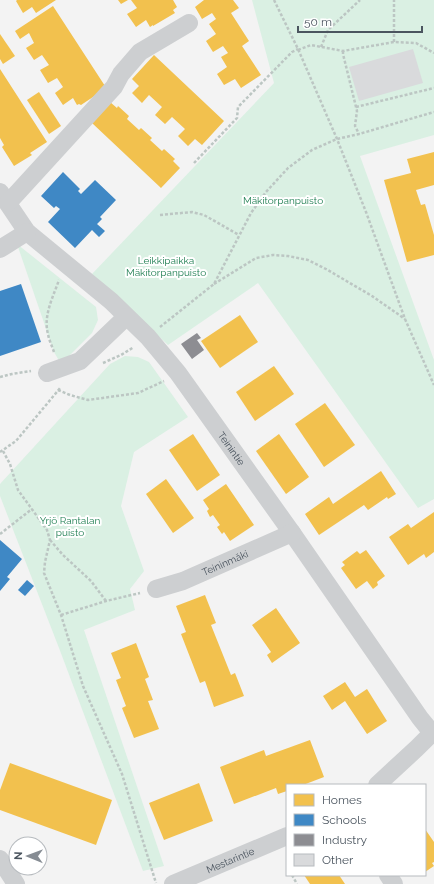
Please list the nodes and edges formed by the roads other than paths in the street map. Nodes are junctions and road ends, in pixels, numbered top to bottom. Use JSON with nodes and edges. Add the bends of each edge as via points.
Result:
{"nodes":[{"id":1,"x":189,"y":23,"type":"dead end"},
{"id":2,"x":4,"y":198,"type":"edge"},
{"id":3,"x":27,"y":232,"type":"junction"},
{"id":4,"x":0,"y":249,"type":"edge"},
{"id":5,"x":126,"y":317,"type":"junction"},
{"id":6,"x":51,"y":374,"type":"road end"},
{"id":7,"x":292,"y":533,"type":"junction"},
{"id":8,"x":156,"y":589,"type":"road end"},
{"id":9,"x":433,"y":732,"type":"edge"},
{"id":10,"x":378,"y":784,"type":"edge"},
{"id":11,"x":286,"y":836,"type":"edge"},
{"id":12,"x":0,"y":859,"type":"edge"},
{"id":13,"x":16,"y":884,"type":"edge"},
{"id":14,"x":173,"y":884,"type":"edge"}],
"edges":[{"from":1,"to":2,"type":"street","via":[[140,52],[121,74],[114,87]]},
{"from":2,"to":3,"type":"street","name":"Teinintie"},
{"from":3,"to":4,"type":"street"},
{"from":3,"to":5,"type":"street","name":"Teinintie","via":[[111,301]]},
{"from":5,"to":6,"type":"street","via":[[80,361]]},
{"from":5,"to":7,"type":"street","name":"Teinintie","via":[[148,337],[178,373]]},
{"from":7,"to":8,"type":"street","name":"Teininmäki","via":[[183,581]]},
{"from":7,"to":9,"type":"street","name":"Teinintie","via":[[420,718]]},
{"from":9,"to":10,"type":"street"},
{"from":11,"to":14,"type":"street","name":"Mestarintie"},
{"from":12,"to":13,"type":"street"}]}
